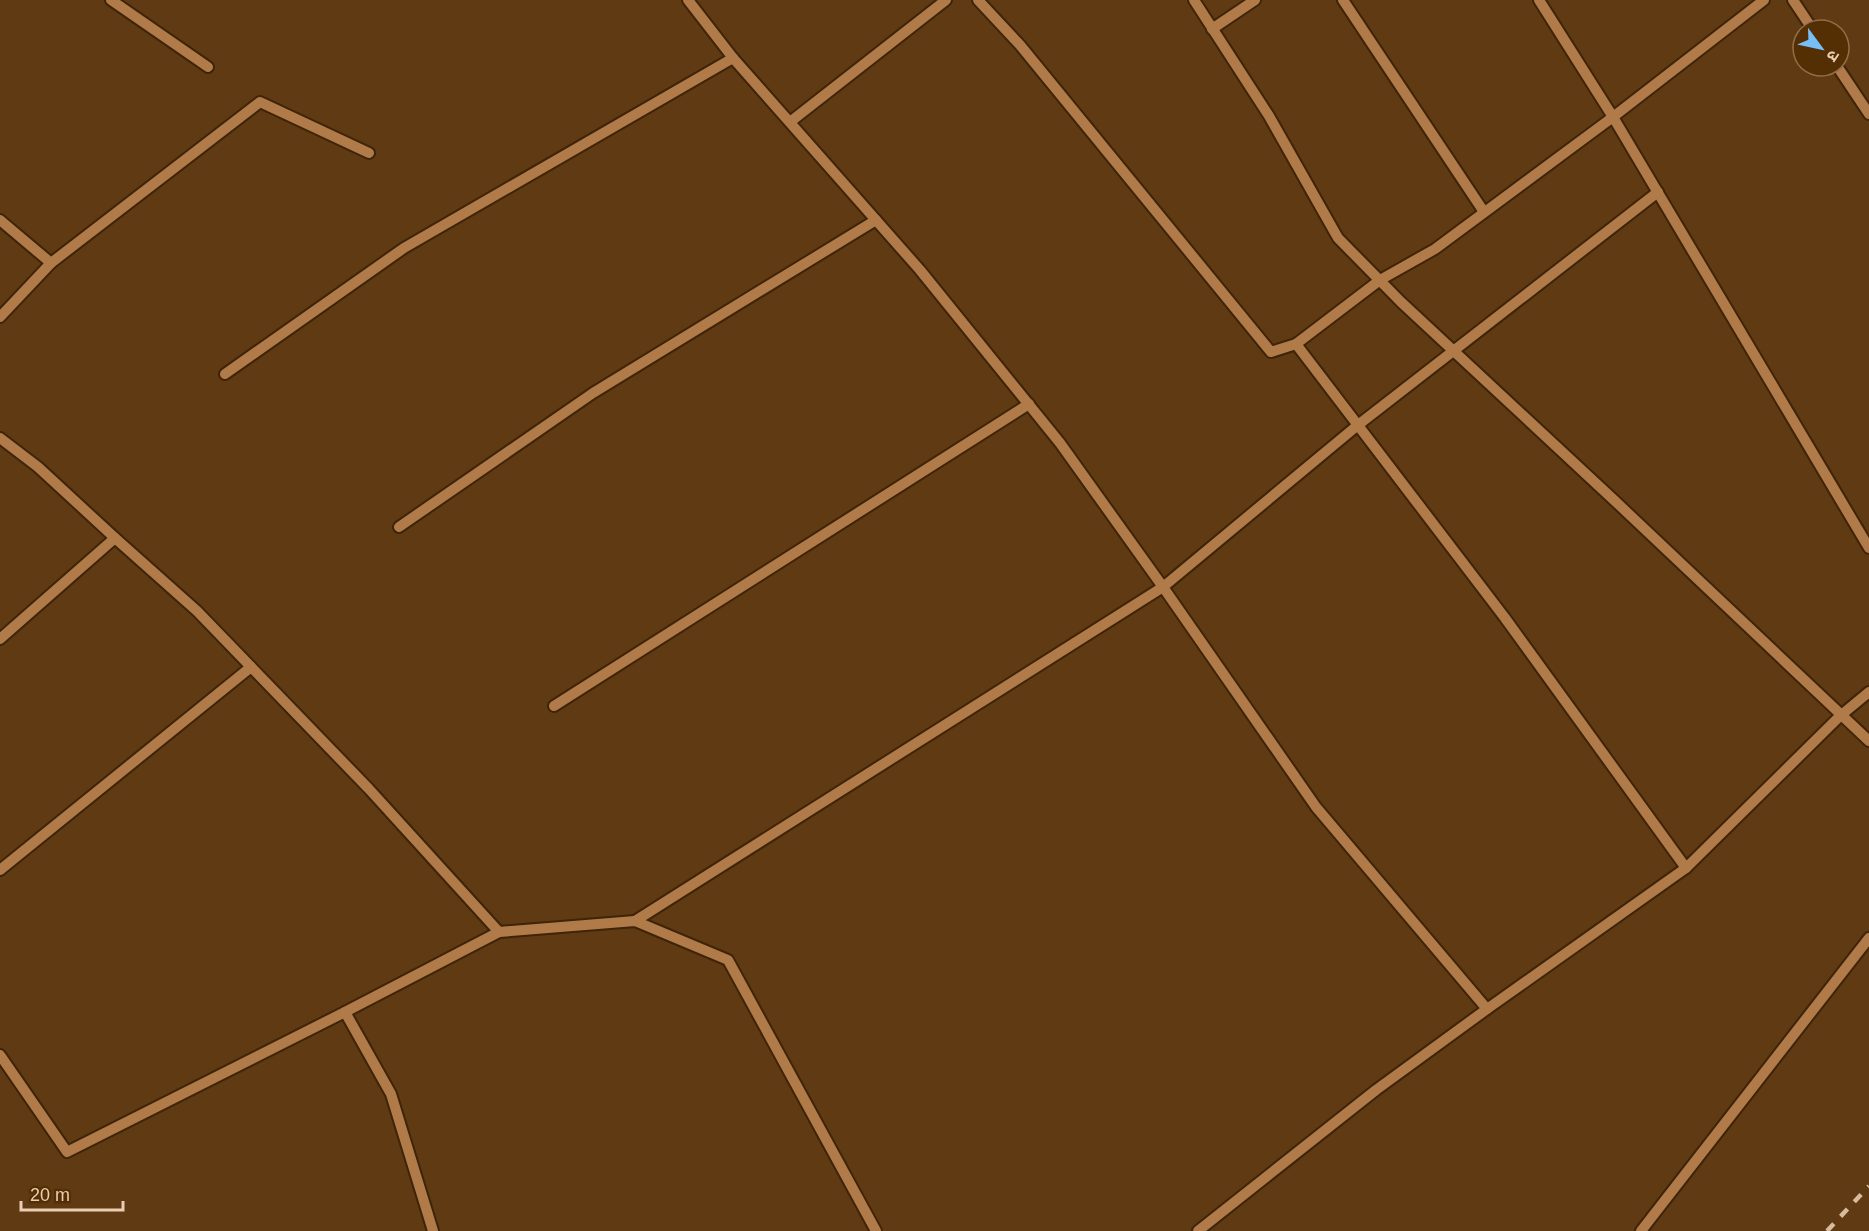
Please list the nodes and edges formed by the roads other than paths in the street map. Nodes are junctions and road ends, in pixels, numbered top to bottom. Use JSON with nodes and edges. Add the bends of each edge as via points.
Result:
{"nodes":[{"id":1,"x":111,"y":0,"type":"edge"},
{"id":2,"x":688,"y":0,"type":"edge"},
{"id":3,"x":946,"y":0,"type":"edge"},
{"id":4,"x":978,"y":0,"type":"edge"},
{"id":5,"x":1194,"y":0,"type":"edge"},
{"id":6,"x":1255,"y":0,"type":"edge"},
{"id":7,"x":1342,"y":0,"type":"edge"},
{"id":8,"x":1539,"y":0,"type":"edge"},
{"id":9,"x":1764,"y":0,"type":"edge"},
{"id":10,"x":1809,"y":0,"type":"edge"},
{"id":11,"x":1796,"y":4,"type":"edge"},
{"id":12,"x":1805,"y":18,"type":"edge"},
{"id":13,"x":1212,"y":29,"type":"junction"},
{"id":14,"x":733,"y":58,"type":"junction"},
{"id":15,"x":208,"y":67,"type":"dead end"},
{"id":16,"x":1845,"y":78,"type":"edge"},
{"id":17,"x":1869,"y":114,"type":"edge"},
{"id":18,"x":1613,"y":117,"type":"junction"},
{"id":19,"x":790,"y":122,"type":"junction"},
{"id":20,"x":369,"y":153,"type":"dead end"},
{"id":21,"x":1658,"y":192,"type":"junction"},
{"id":22,"x":1484,"y":212,"type":"junction"},
{"id":23,"x":0,"y":220,"type":"edge"},
{"id":24,"x":876,"y":220,"type":"junction"},
{"id":25,"x":51,"y":263,"type":"junction"},
{"id":26,"x":1380,"y":280,"type":"junction"},
{"id":27,"x":0,"y":317,"type":"edge"},
{"id":28,"x":1296,"y":344,"type":"junction"},
{"id":29,"x":1453,"y":350,"type":"junction"},
{"id":30,"x":225,"y":374,"type":"dead end"},
{"id":31,"x":1029,"y":405,"type":"junction"},
{"id":32,"x":1358,"y":425,"type":"junction"},
{"id":33,"x":0,"y":438,"type":"edge"},
{"id":34,"x":399,"y":527,"type":"dead end"},
{"id":35,"x":115,"y":538,"type":"junction"},
{"id":36,"x":1869,"y":548,"type":"edge"},
{"id":37,"x":1163,"y":587,"type":"junction"},
{"id":38,"x":0,"y":639,"type":"edge"},
{"id":39,"x":251,"y":667,"type":"junction"},
{"id":40,"x":1869,"y":692,"type":"edge"},
{"id":41,"x":554,"y":706,"type":"dead end"},
{"id":42,"x":1840,"y":716,"type":"junction"},
{"id":43,"x":1869,"y":741,"type":"edge"},
{"id":44,"x":1686,"y":868,"type":"junction"},
{"id":45,"x":0,"y":870,"type":"edge"},
{"id":46,"x":635,"y":921,"type":"junction"},
{"id":47,"x":499,"y":932,"type":"junction"},
{"id":48,"x":1869,"y":938,"type":"edge"},
{"id":49,"x":1487,"y":1009,"type":"junction"},
{"id":50,"x":345,"y":1012,"type":"junction"},
{"id":51,"x":0,"y":1055,"type":"edge"},
{"id":52,"x":433,"y":1231,"type":"edge"},
{"id":53,"x":876,"y":1231,"type":"edge"},
{"id":54,"x":1198,"y":1231,"type":"edge"},
{"id":55,"x":1641,"y":1231,"type":"edge"}],
"edges":[{"from":1,"to":15,"type":"street"},
{"from":2,"to":14,"type":"street"},
{"from":3,"to":19,"type":"street"},
{"from":4,"to":28,"type":"street","via":[[1020,45],[1271,352]]},
{"from":5,"to":13,"type":"street"},
{"from":6,"to":13,"type":"street"},
{"from":7,"to":22,"type":"street"},
{"from":8,"to":18,"type":"street"},
{"from":9,"to":18,"type":"street"},
{"from":10,"to":11,"type":"street"},
{"from":11,"to":12,"type":"street"},
{"from":13,"to":26,"type":"street","via":[[1269,116],[1338,238]]},
{"from":14,"to":19,"type":"street"},
{"from":14,"to":30,"type":"street","via":[[404,248]]},
{"from":16,"to":17,"type":"street"},
{"from":18,"to":21,"type":"street"},
{"from":18,"to":22,"type":"street"},
{"from":19,"to":24,"type":"street"},
{"from":20,"to":25,"type":"street","via":[[260,102]]},
{"from":21,"to":29,"type":"street"},
{"from":21,"to":36,"type":"street"},
{"from":22,"to":26,"type":"street","via":[[1435,249]]},
{"from":23,"to":25,"type":"street"},
{"from":24,"to":31,"type":"street"},
{"from":24,"to":34,"type":"street","via":[[593,393]]},
{"from":25,"to":27,"type":"street"},
{"from":26,"to":28,"type":"street"},
{"from":26,"to":29,"type":"street"},
{"from":28,"to":32,"type":"street"},
{"from":29,"to":32,"type":"street"},
{"from":29,"to":42,"type":"street"},
{"from":31,"to":37,"type":"street"},
{"from":31,"to":41,"type":"street"},
{"from":32,"to":37,"type":"street"},
{"from":32,"to":44,"type":"street","via":[[1505,618]]},
{"from":33,"to":35,"type":"street","via":[[38,467]]},
{"from":35,"to":38,"type":"street"},
{"from":35,"to":39,"type":"street","via":[[197,611]]},
{"from":37,"to":46,"type":"street"},
{"from":37,"to":49,"type":"street","via":[[1316,807]]},
{"from":39,"to":45,"type":"street"},
{"from":39,"to":47,"type":"street"},
{"from":40,"to":42,"type":"street"},
{"from":42,"to":43,"type":"street"},
{"from":42,"to":44,"type":"street"},
{"from":44,"to":49,"type":"street"},
{"from":46,"to":47,"type":"street"},
{"from":46,"to":53,"type":"street","via":[[728,960]]},
{"from":47,"to":50,"type":"street"},
{"from":48,"to":55,"type":"street"},
{"from":49,"to":54,"type":"street","via":[[1376,1090]]},
{"from":50,"to":51,"type":"street","via":[[67,1152]]},
{"from":50,"to":52,"type":"street","via":[[391,1094]]}]}
